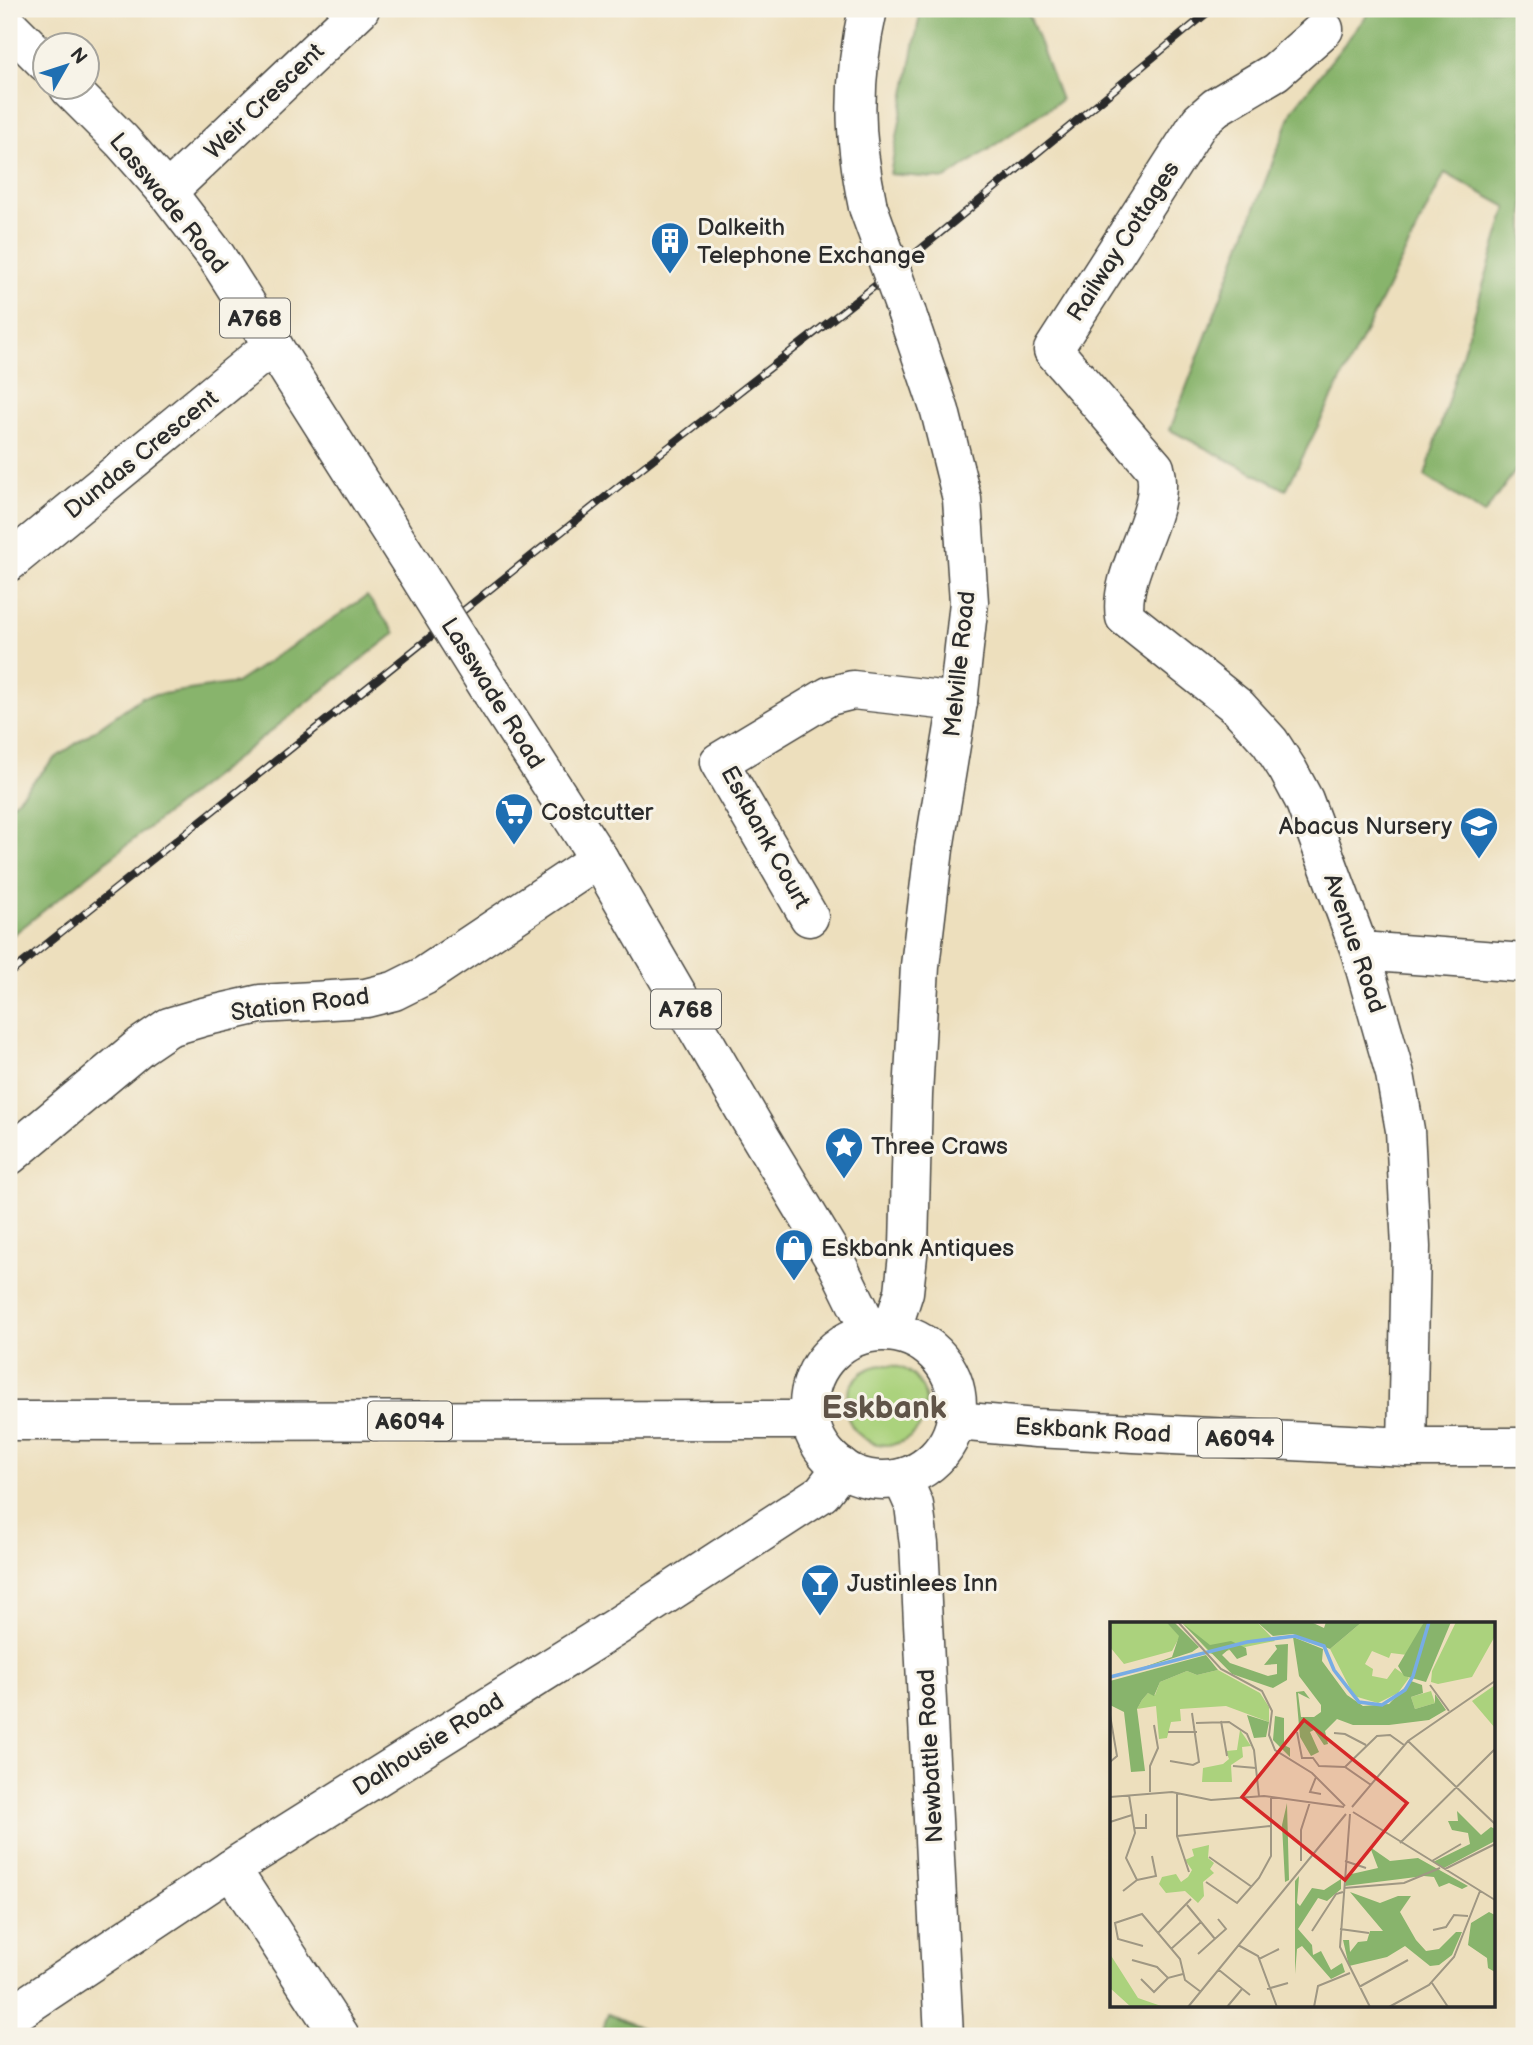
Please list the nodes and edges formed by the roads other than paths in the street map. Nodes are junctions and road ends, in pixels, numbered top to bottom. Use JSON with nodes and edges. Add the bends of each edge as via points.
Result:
{"nodes":[{"id":1,"x":360,"y":9,"type":"edge"},
{"id":2,"x":868,"y":9,"type":"edge"},
{"id":3,"x":9,"y":26,"type":"edge"},
{"id":4,"x":1324,"y":29,"type":"dead end"},
{"id":5,"x":32,"y":49,"type":"edge"},
{"id":6,"x":83,"y":102,"type":"edge"},
{"id":7,"x":167,"y":192,"type":"junction"},
{"id":8,"x":274,"y":347,"type":"junction"},
{"id":9,"x":1158,"y":480,"type":"joint"},
{"id":10,"x":9,"y":562,"type":"edge"},
{"id":11,"x":958,"y":702,"type":"junction"},
{"id":12,"x":599,"y":859,"type":"junction"},
{"id":13,"x":809,"y":917,"type":"dead end"},
{"id":14,"x":1360,"y":951,"type":"junction"},
{"id":15,"x":1524,"y":963,"type":"edge"},
{"id":16,"x":9,"y":1156,"type":"edge"},
{"id":17,"x":881,"y":1331,"type":"junction"},
{"id":18,"x":810,"y":1420,"type":"junction"},
{"id":19,"x":9,"y":1421,"type":"edge"},
{"id":20,"x":956,"y":1421,"type":"junction"},
{"id":21,"x":1407,"y":1447,"type":"junction"},
{"id":22,"x":1524,"y":1447,"type":"edge"},
{"id":23,"x":842,"y":1466,"type":"junction"},
{"id":24,"x":902,"y":1478,"type":"junction"},
{"id":25,"x":231,"y":1869,"type":"junction"},
{"id":26,"x":9,"y":2017,"type":"edge"},
{"id":27,"x":340,"y":2036,"type":"edge"},
{"id":28,"x":944,"y":2036,"type":"edge"}],
"edges":[{"from":1,"to":7,"type":"main road","name":"Weir Crescent"},
{"from":2,"to":11,"type":"main road","name":"Melville Road","bridge":true,"via":[[859,50],[858,162],[868,207],[940,411],[962,499],[969,602]]},
{"from":3,"to":5,"type":"main road"},
{"from":4,"to":9,"type":"main road","name":"Railway Cottages","via":[[1275,72],[1200,121],[1053,350],[1155,468]]},
{"from":6,"to":7,"type":"main road","name":"Lasswade Road","number":"A768"},
{"from":7,"to":8,"type":"main road","name":"Lasswade Road","number":"A768"},
{"from":8,"to":10,"type":"main road","name":"Dundas Crescent"},
{"from":8,"to":12,"type":"main road","name":"Lasswade Road","number":"A768","bridge":true},
{"from":9,"to":14,"type":"main road","name":"Avenue Road","via":[[1125,593],[1125,617],[1238,707],[1270,742],[1304,800]]},
{"from":11,"to":13,"type":"main road","name":"Eskbank Court","via":[[853,690],[829,696],[719,762]]},
{"from":11,"to":17,"type":"main road","name":"Melville Road","via":[[920,966],[904,1292]]},
{"from":12,"to":16,"type":"main road","name":"Station Road","via":[[424,976],[394,991],[366,998],[260,1004],[169,1027]]},
{"from":12,"to":17,"type":"main road","name":"Lasswade Road","number":"A768","via":[[752,1124]]},
{"from":14,"to":15,"type":"main road"},
{"from":14,"to":21,"type":"main road","name":"Avenue Road","via":[[1395,1074],[1405,1130],[1411,1247]]},
{"from":17,"to":18,"type":"main road","via":[[855,1336],[835,1348],[821,1365],[813,1380]]},
{"from":17,"to":20,"type":"main road","via":[[925,1346],[941,1360],[952,1379]]},
{"from":18,"to":19,"type":"main road","number":"A6094"},
{"from":18,"to":23,"type":"main road","via":[[815,1436]]},
{"from":20,"to":21,"type":"main road","name":"Eskbank Road","number":"A6094"},
{"from":20,"to":24,"type":"main road","via":[[946,1451],[919,1473]]},
{"from":21,"to":22,"type":"main road","name":"Eskbank Road","number":"A6094"},
{"from":23,"to":24,"type":"main road","via":[[871,1479]]},
{"from":23,"to":25,"type":"main road","name":"Dalhousie Road","via":[[822,1493]]},
{"from":24,"to":28,"type":"main road","name":"Newbattle Road","via":[[914,1505],[919,1544]]},
{"from":25,"to":26,"type":"main road","name":"Dalhousie Road"},
{"from":25,"to":27,"type":"main road"}]}
